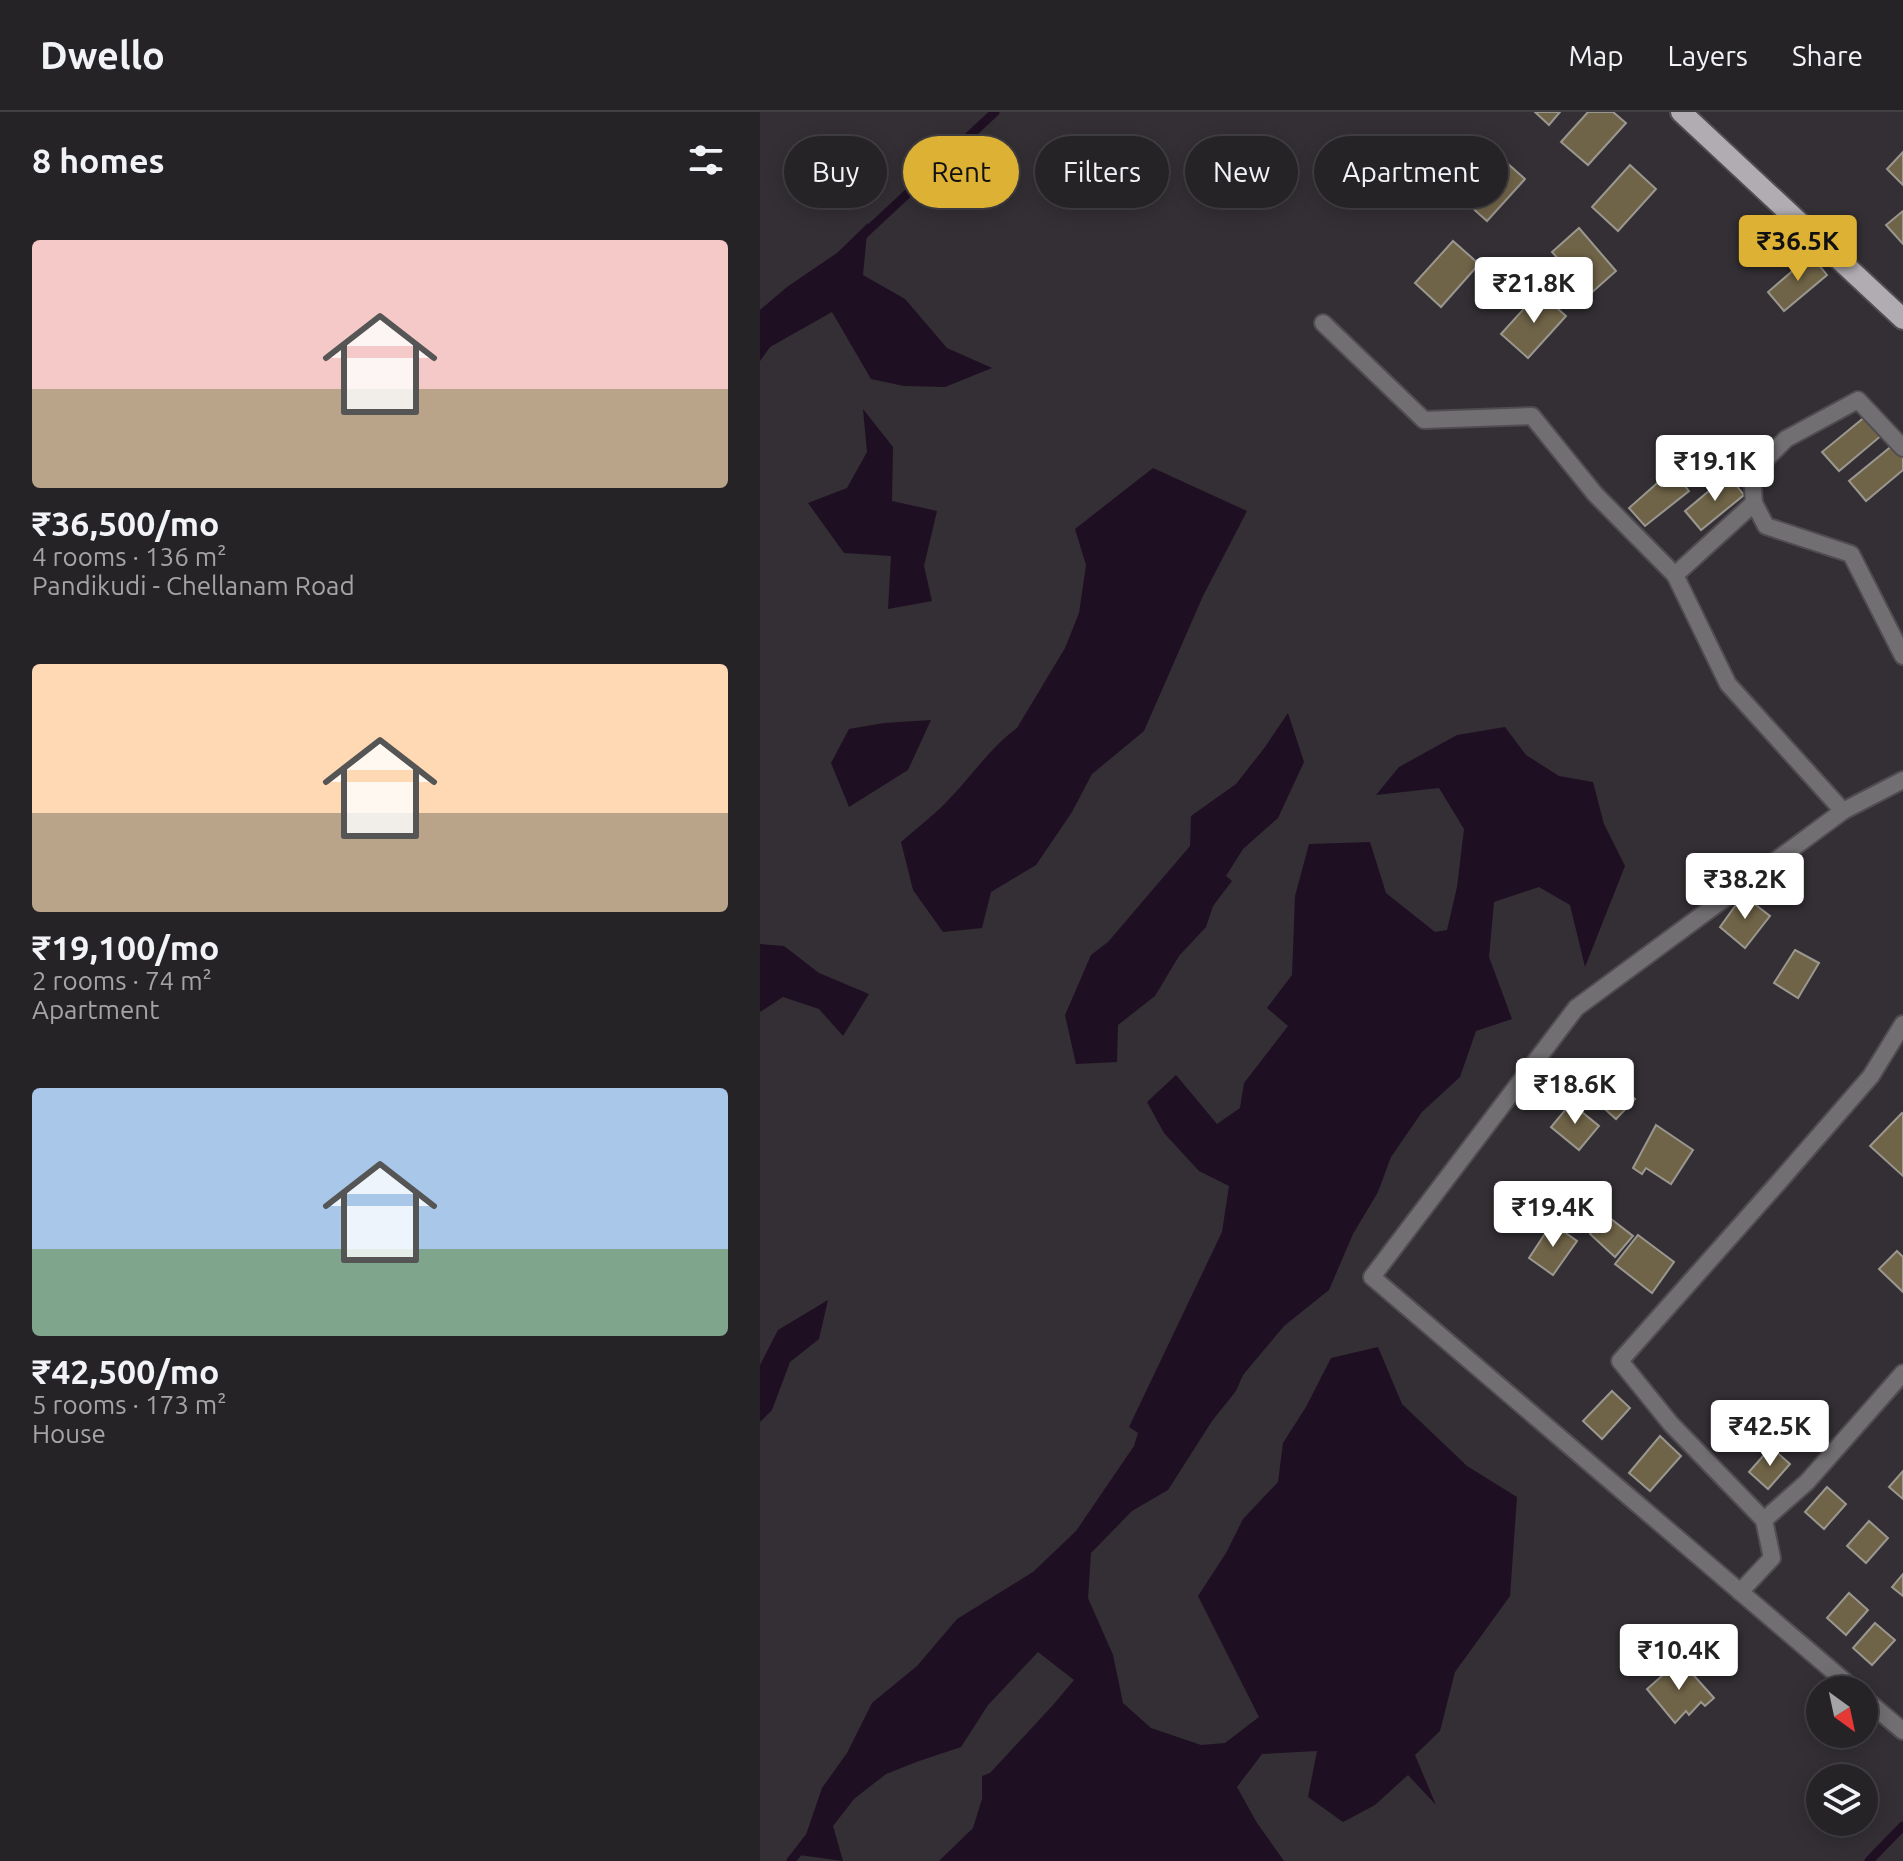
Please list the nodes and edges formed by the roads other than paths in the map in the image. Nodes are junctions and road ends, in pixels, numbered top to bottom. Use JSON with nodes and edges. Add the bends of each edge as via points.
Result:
{"nodes":[{"id":1,"x":1681,"y":112,"type":"edge"},
{"id":2,"x":1903,"y":319,"type":"edge"},
{"id":3,"x":1323,"y":323,"type":"dead end"},
{"id":4,"x":1903,"y":448,"type":"edge"},
{"id":5,"x":1754,"y":503,"type":"junction"},
{"id":6,"x":1675,"y":575,"type":"junction"},
{"id":7,"x":1903,"y":656,"type":"edge"},
{"id":8,"x":1903,"y":780,"type":"edge"},
{"id":9,"x":1843,"y":811,"type":"junction"},
{"id":10,"x":1903,"y":1024,"type":"edge"},
{"id":11,"x":1903,"y":1373,"type":"edge"},
{"id":12,"x":1764,"y":1520,"type":"junction"},
{"id":13,"x":1740,"y":1592,"type":"junction"},
{"id":14,"x":1839,"y":1676,"type":"edge"},
{"id":15,"x":1878,"y":1710,"type":"edge"},
{"id":16,"x":1903,"y":1731,"type":"edge"}],
"edges":[{"from":1,"to":2,"type":"main road"},
{"from":3,"to":6,"type":"street","via":[[1424,420],[1532,416],[1595,494]]},
{"from":4,"to":5,"type":"street","via":[[1858,400],[1786,439],[1752,473]]},
{"from":5,"to":6,"type":"street"},
{"from":5,"to":7,"type":"street","via":[[1766,526],[1851,554]]},
{"from":6,"to":9,"type":"street","via":[[1728,684]]},
{"from":8,"to":9,"type":"street"},
{"from":9,"to":13,"type":"street","via":[[1576,1008],[1372,1277]]},
{"from":10,"to":12,"type":"street","via":[[1871,1076],[1620,1361],[1671,1424]]},
{"from":11,"to":12,"type":"street","via":[[1807,1482]]},
{"from":12,"to":13,"type":"street","via":[[1772,1558]]},
{"from":13,"to":14,"type":"street"},
{"from":15,"to":16,"type":"street"}]}
